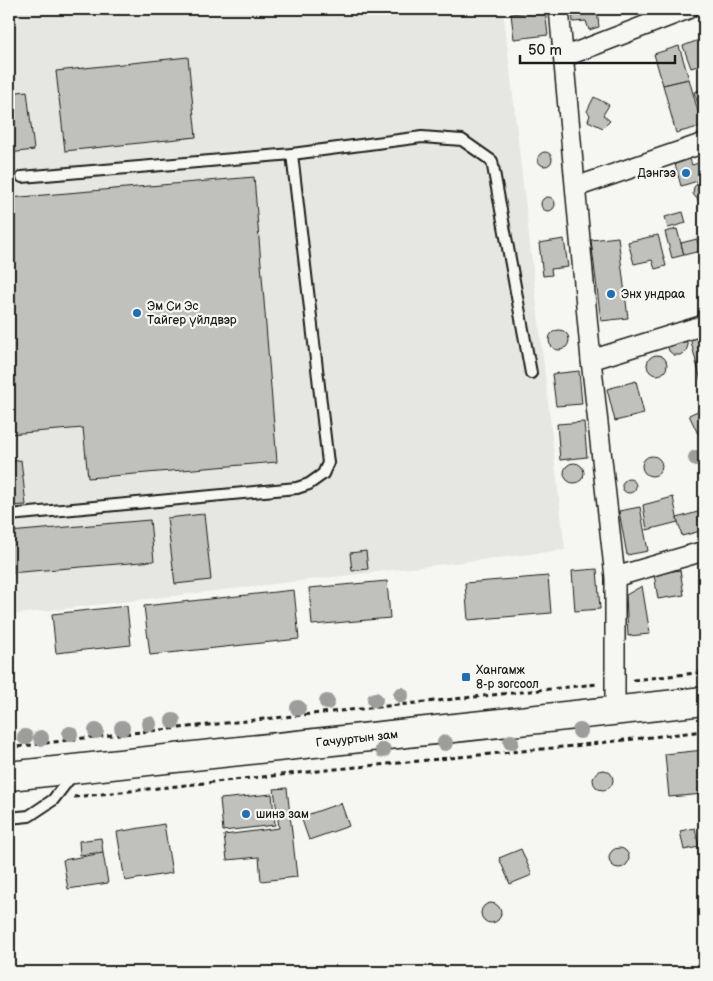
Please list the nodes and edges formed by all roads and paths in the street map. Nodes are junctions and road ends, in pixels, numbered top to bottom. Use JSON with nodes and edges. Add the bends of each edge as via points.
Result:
{"nodes":[{"id":1,"x":559,"y":9,"type":"edge"},
{"id":2,"x":688,"y":9,"type":"edge"},
{"id":3,"x":564,"y":57,"type":"junction"},
{"id":4,"x":704,"y":143,"type":"edge"},
{"id":5,"x":292,"y":154,"type":"junction"},
{"id":6,"x":22,"y":176,"type":"dead end"},
{"id":7,"x":576,"y":186,"type":"junction"},
{"id":8,"x":704,"y":325,"type":"edge"},
{"id":9,"x":591,"y":360,"type":"junction"},
{"id":10,"x":531,"y":373,"type":"dead end"},
{"id":11,"x":9,"y":515,"type":"edge"},
{"id":12,"x":704,"y":551,"type":"edge"},
{"id":13,"x":615,"y":577,"type":"junction"},
{"id":14,"x":704,"y":672,"type":"edge"},
{"id":15,"x":615,"y":682,"type":"junction"},
{"id":16,"x":704,"y":701,"type":"edge"},
{"id":17,"x":615,"y":711,"type":"junction"},
{"id":18,"x":704,"y":731,"type":"edge"},
{"id":19,"x":9,"y":748,"type":"edge"},
{"id":20,"x":78,"y":768,"type":"junction"},
{"id":21,"x":9,"y":776,"type":"edge"},
{"id":22,"x":53,"y":800,"type":"junction"},
{"id":23,"x":9,"y":818,"type":"edge"}],
"edges":[{"from":1,"to":3,"type":"street"},
{"from":2,"to":3,"type":"street"},
{"from":3,"to":7,"type":"street"},
{"from":4,"to":7,"type":"street"},
{"from":5,"to":6,"type":"lane"},
{"from":5,"to":10,"type":"lane","via":[[422,137],[462,140],[492,161]]},
{"from":5,"to":11,"type":"lane","via":[[328,463],[323,474],[297,488]]},
{"from":7,"to":9,"type":"street"},
{"from":8,"to":9,"type":"street"},
{"from":9,"to":13,"type":"street"},
{"from":12,"to":13,"type":"street"},
{"from":13,"to":15,"type":"street"},
{"from":14,"to":15,"type":"path"},
{"from":15,"to":17,"type":"street"},
{"from":15,"to":19,"type":"path"},
{"from":16,"to":17,"type":"highway","name":"Гачууртын зам"},
{"from":17,"to":20,"type":"highway","name":"Гачууртын зам"},
{"from":18,"to":22,"type":"path"},
{"from":20,"to":21,"type":"highway","name":"Гачууртын зам"},
{"from":20,"to":22,"type":"lane"},
{"from":22,"to":23,"type":"lane","via":[[29,816]]}]}
